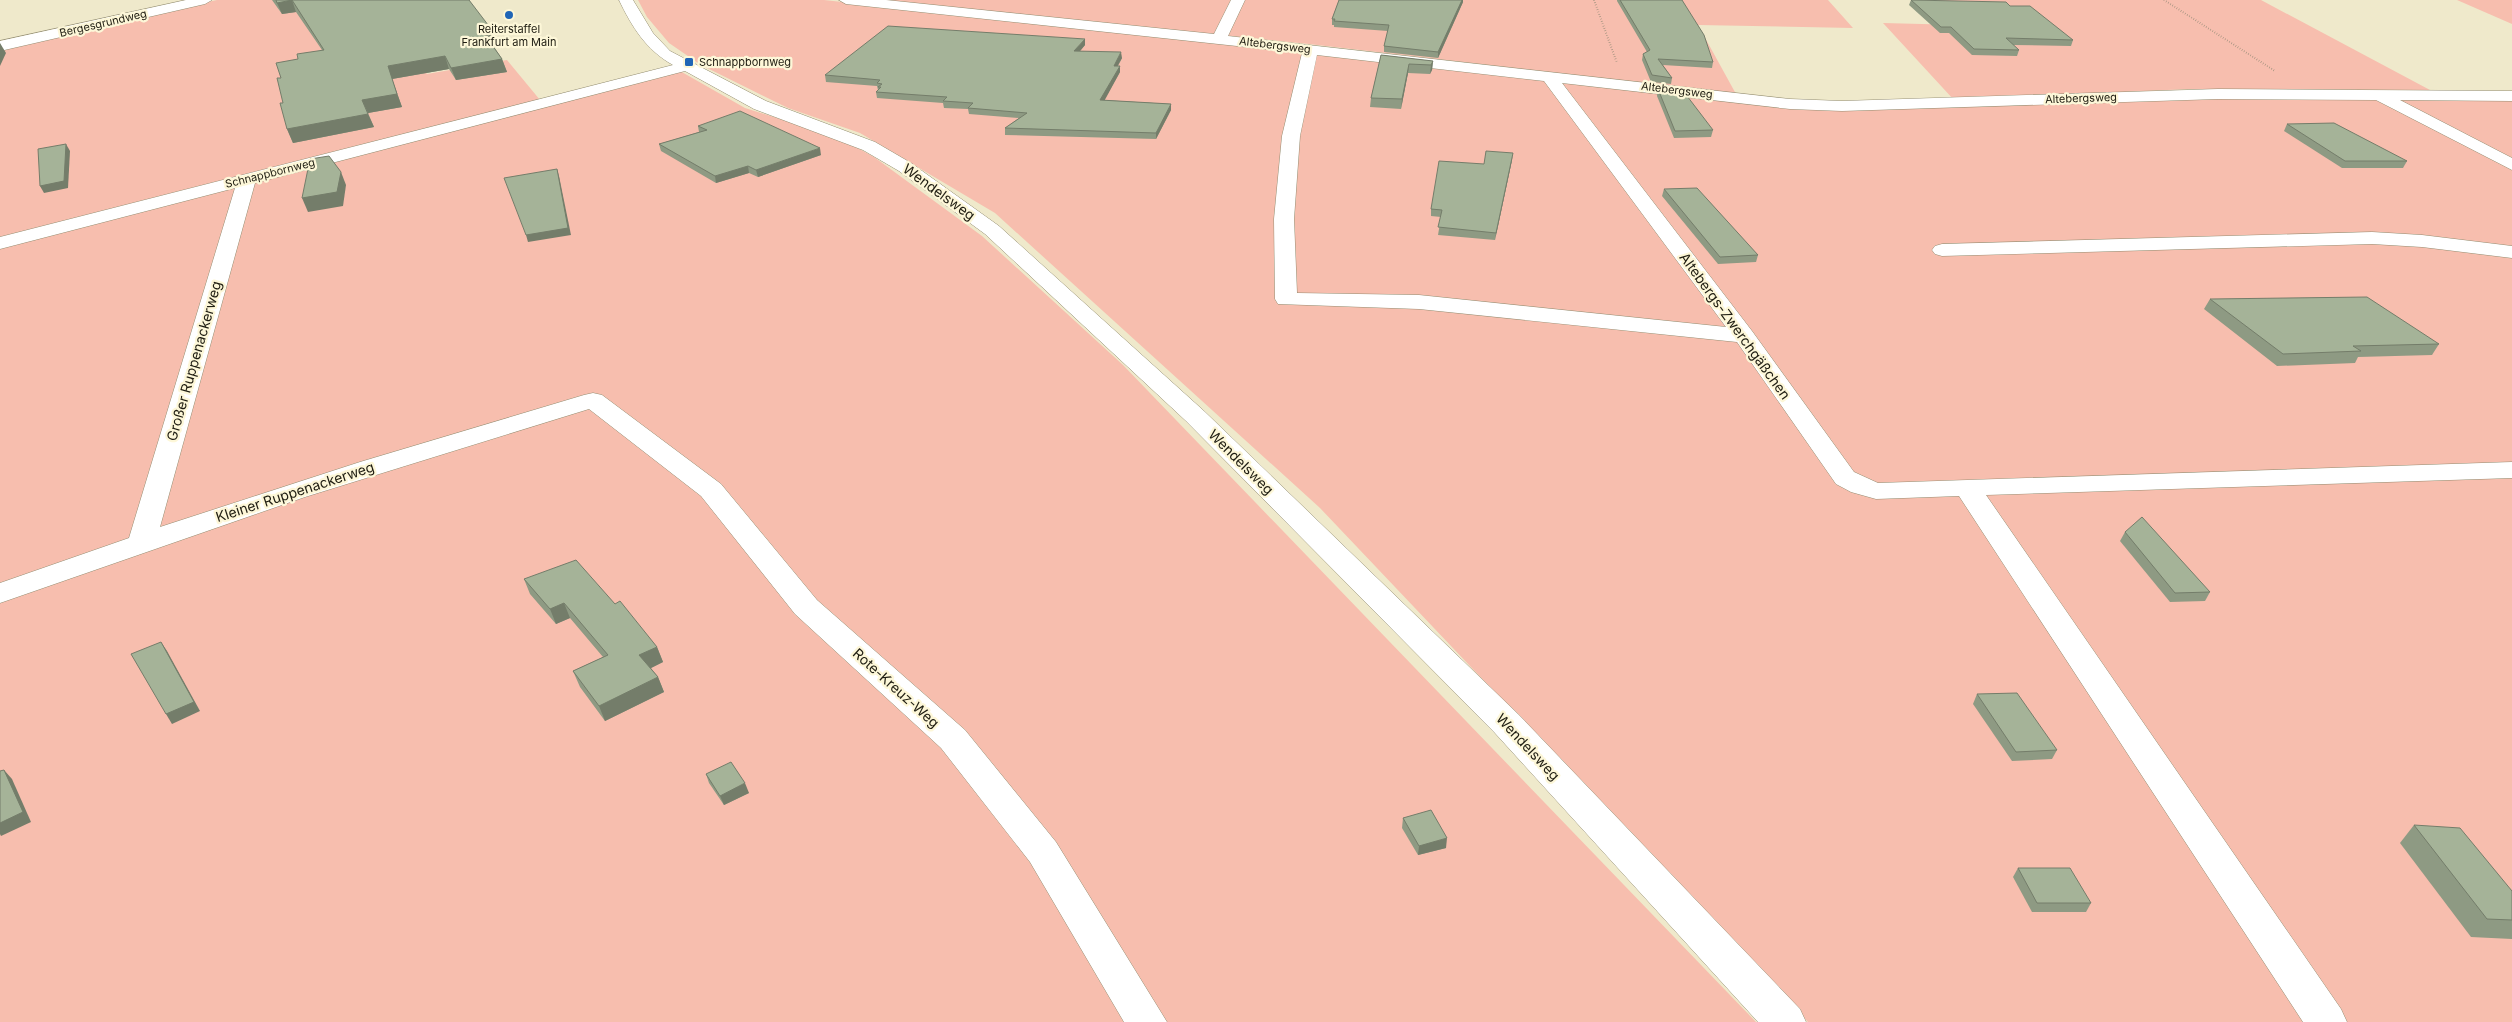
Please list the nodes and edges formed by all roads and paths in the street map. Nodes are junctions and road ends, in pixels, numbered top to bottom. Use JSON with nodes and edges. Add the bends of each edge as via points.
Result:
{"nodes":[{"id":1,"x":205,"y":0,"type":"edge"},
{"id":2,"x":626,"y":0,"type":"edge"},
{"id":3,"x":846,"y":0,"type":"edge"},
{"id":4,"x":1238,"y":0,"type":"edge"},
{"id":5,"x":1594,"y":0,"type":"edge"},
{"id":6,"x":2164,"y":0,"type":"edge"},
{"id":7,"x":897,"y":2,"type":"edge"},
{"id":8,"x":1219,"y":39,"type":"junction"},
{"id":9,"x":0,"y":46,"type":"edge"},
{"id":10,"x":1310,"y":50,"type":"junction"},
{"id":11,"x":686,"y":66,"type":"junction"},
{"id":12,"x":1548,"y":75,"type":"junction"},
{"id":13,"x":1625,"y":84,"type":"junction"},
{"id":14,"x":2312,"y":94,"type":"junction"},
{"id":15,"x":2377,"y":95,"type":"junction"},
{"id":16,"x":2512,"y":96,"type":"edge"},
{"id":17,"x":2512,"y":164,"type":"edge"},
{"id":18,"x":247,"y":179,"type":"junction"},
{"id":19,"x":0,"y":243,"type":"edge"},
{"id":20,"x":1942,"y":250,"type":"dead end"},
{"id":21,"x":2512,"y":252,"type":"edge"},
{"id":22,"x":1744,"y":336,"type":"junction"},
{"id":23,"x":593,"y":400,"type":"joint"},
{"id":24,"x":2512,"y":470,"type":"edge"},
{"id":25,"x":1967,"y":488,"type":"junction"},
{"id":26,"x":142,"y":542,"type":"junction"},
{"id":27,"x":0,"y":593,"type":"edge"},
{"id":28,"x":1146,"y":1022,"type":"edge"},
{"id":29,"x":1786,"y":1022,"type":"edge"},
{"id":30,"x":2326,"y":1022,"type":"edge"}],
"edges":[{"from":1,"to":9,"type":"street","name":"Bergesgrundweg"},
{"from":2,"to":11,"type":"street","name":"Wendelsweg","via":[[654,45]]},
{"from":3,"to":7,"type":"street","name":"Altebergsweg"},
{"from":4,"to":8,"type":"street"},
{"from":5,"to":13,"type":"path"},
{"from":6,"to":14,"type":"path"},
{"from":7,"to":8,"type":"street","name":"Altebergsweg"},
{"from":8,"to":10,"type":"street","name":"Altebergsweg"},
{"from":10,"to":12,"type":"street","name":"Altebergsweg"},
{"from":10,"to":22,"type":"street","via":[[1291,136],[1284,219],[1286,299],[1419,302]]},
{"from":11,"to":18,"type":"street","name":"Schnappbornweg"},
{"from":11,"to":29,"type":"street","name":"Wendelsweg","via":[[766,108],[869,146],[992,230],[1195,416],[1498,716]]},
{"from":12,"to":13,"type":"street","name":"Altebergsweg"},
{"from":12,"to":22,"type":"street","name":"Altebergs-Zwerchgäßchen"},
{"from":13,"to":14,"type":"street","name":"Altebergsweg","via":[[1790,104],[1842,106],[2179,94]]},
{"from":14,"to":15,"type":"street","name":"Altebergsweg"},
{"from":15,"to":16,"type":"street","name":"Altebergsweg"},
{"from":15,"to":17,"type":"street"},
{"from":18,"to":19,"type":"street","name":"Schnappbornweg"},
{"from":18,"to":26,"type":"street","name":"Großer Ruppenackerweg"},
{"from":20,"to":21,"type":"street","via":[[2372,238]]},
{"from":22,"to":25,"type":"street","name":"Altebergs-Zwerchgäßchen","via":[[1845,478],[1876,491]]},
{"from":23,"to":26,"type":"street","name":"Kleiner Ruppenackerweg","via":[[445,442]]},
{"from":23,"to":28,"type":"street","name":"Rote-Kreuz-Weg","via":[[711,490],[806,607],[953,739],[1043,852]]},
{"from":24,"to":25,"type":"street","name":"Altebergs-Zwerchgäßchen"},
{"from":25,"to":30,"type":"street"},
{"from":26,"to":27,"type":"street","name":"Kleiner Ruppenackerweg"}]}
